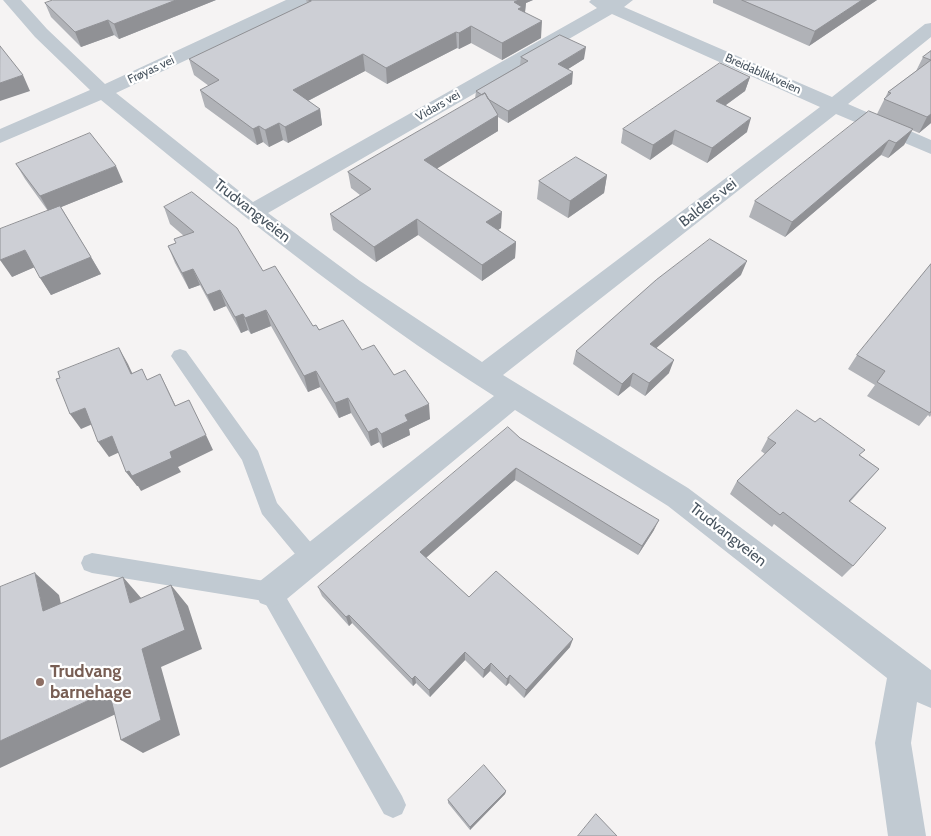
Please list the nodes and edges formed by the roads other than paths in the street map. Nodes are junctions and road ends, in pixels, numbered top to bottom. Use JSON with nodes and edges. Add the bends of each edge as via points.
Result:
{"nodes":[{"id":1,"x":12,"y":0,"type":"edge"},
{"id":2,"x":300,"y":0,"type":"edge"},
{"id":3,"x":610,"y":3,"type":"edge"},
{"id":4,"x":931,"y":28,"type":"edge"},
{"id":5,"x":103,"y":92,"type":"junction"},
{"id":6,"x":835,"y":105,"type":"junction"},
{"id":7,"x":0,"y":137,"type":"edge"},
{"id":8,"x":931,"y":148,"type":"edge"},
{"id":9,"x":252,"y":212,"type":"junction"},
{"id":10,"x":180,"y":356,"type":"dead end"},
{"id":11,"x":483,"y":376,"type":"junction"},
{"id":12,"x":514,"y":395,"type":"junction"},
{"id":13,"x":312,"y":559,"type":"junction"},
{"id":14,"x":92,"y":563,"type":"dead end"},
{"id":15,"x":270,"y":592,"type":"junction"},
{"id":16,"x":918,"y":681,"type":"edge"},
{"id":17,"x":393,"y":806,"type":"dead end"},
{"id":18,"x":907,"y":836,"type":"edge"}],
"edges":[{"from":1,"to":5,"type":"street","name":"Trudvangveien","via":[[41,33]]},
{"from":2,"to":5,"type":"street","name":"Frøyas vei"},
{"from":3,"to":6,"type":"street","name":"Breidablikkveien"},
{"from":3,"to":9,"type":"street","name":"Vidars vei"},
{"from":4,"to":6,"type":"street","name":"Balders vei"},
{"from":5,"to":7,"type":"street","name":"Frøyas vei"},
{"from":5,"to":9,"type":"street","name":"Trudvangveien"},
{"from":6,"to":8,"type":"street","name":"Breidablikkveien"},
{"from":6,"to":11,"type":"street","name":"Balders vei"},
{"from":9,"to":11,"type":"street","name":"Trudvangveien","via":[[351,287]]},
{"from":10,"to":13,"type":"lane","via":[[252,457],[269,508]]},
{"from":11,"to":12,"type":"street","name":"Trudvangveien"},
{"from":12,"to":13,"type":"street"},
{"from":12,"to":16,"type":"street","name":"Trudvangveien","via":[[678,496]]},
{"from":13,"to":15,"type":"street"},
{"from":14,"to":15,"type":"lane"},
{"from":15,"to":17,"type":"lane"},
{"from":16,"to":18,"type":"street","via":[[893,743]]}]}
